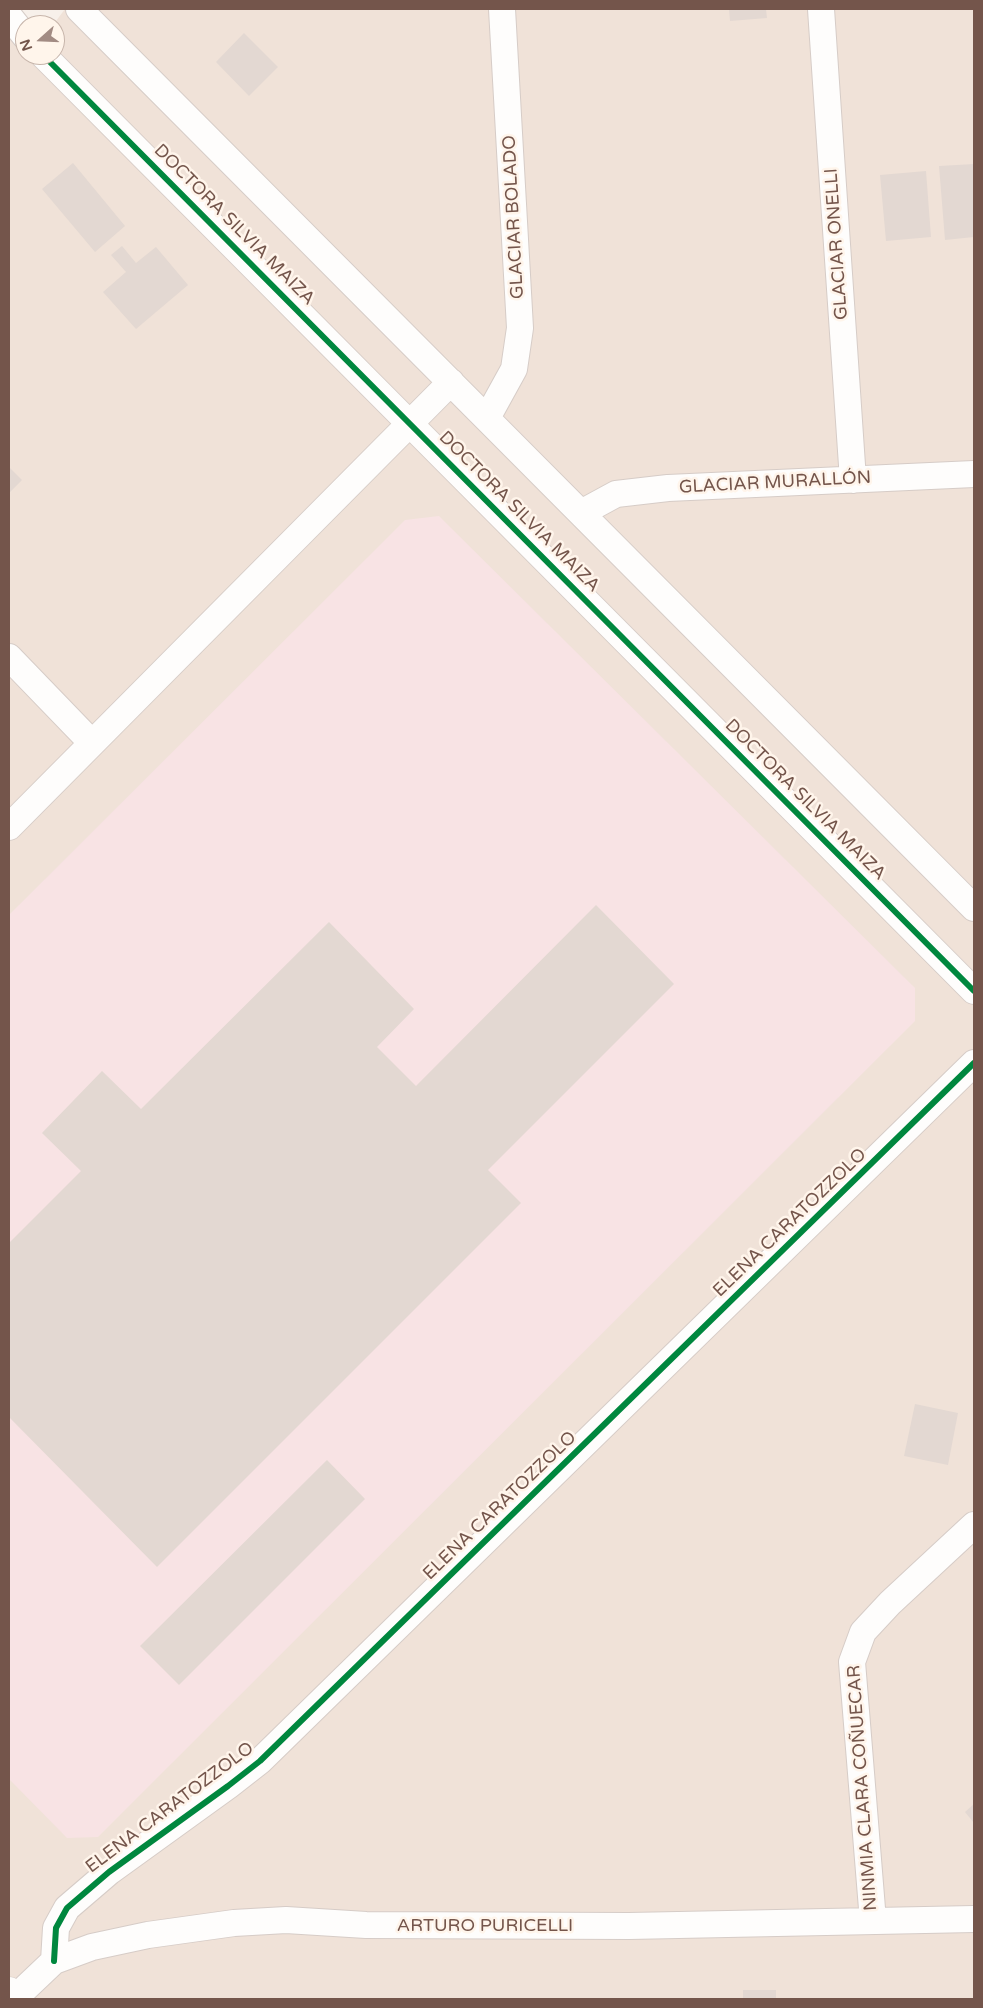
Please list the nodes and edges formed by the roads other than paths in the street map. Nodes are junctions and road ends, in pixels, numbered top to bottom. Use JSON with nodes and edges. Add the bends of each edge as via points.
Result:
{"nodes":[{"id":1,"x":79,"y":9,"type":"edge"},
{"id":2,"x":502,"y":9,"type":"edge"},
{"id":3,"x":822,"y":9,"type":"edge"},
{"id":4,"x":53,"y":65,"type":"edge"},
{"id":5,"x":451,"y":382,"type":"junction"},
{"id":6,"x":487,"y":418,"type":"junction"},
{"id":7,"x":410,"y":424,"type":"junction"},
{"id":8,"x":974,"y":474,"type":"edge"},
{"id":9,"x":853,"y":480,"type":"junction"},
{"id":10,"x":581,"y":513,"type":"junction"},
{"id":11,"x":9,"y":657,"type":"edge"},
{"id":12,"x":92,"y":743,"type":"junction"},
{"id":13,"x":9,"y":827,"type":"edge"},
{"id":14,"x":974,"y":908,"type":"edge"},
{"id":15,"x":974,"y":991,"type":"edge"},
{"id":16,"x":974,"y":1063,"type":"edge"},
{"id":17,"x":974,"y":1524,"type":"edge"},
{"id":18,"x":974,"y":1919,"type":"edge"},
{"id":19,"x":872,"y":1921,"type":"junction"},
{"id":20,"x":54,"y":1961,"type":"junction"},
{"id":21,"x":14,"y":1996,"type":"edge"}],
"edges":[{"from":1,"to":5,"type":"street"},
{"from":2,"to":6,"type":"street","name":"GLACIAR BOLADO","via":[[520,328],[514,369]]},
{"from":3,"to":9,"type":"street","name":"GLACIAR ONELLI"},
{"from":4,"to":7,"type":"street","name":"DOCTORA SILVIA MAIZA"},
{"from":5,"to":6,"type":"street"},
{"from":5,"to":7,"type":"street"},
{"from":6,"to":10,"type":"street"},
{"from":7,"to":12,"type":"street"},
{"from":7,"to":15,"type":"street","name":"DOCTORA SILVIA MAIZA"},
{"from":8,"to":9,"type":"street","name":"GLACIAR MURALLÓN"},
{"from":9,"to":10,"type":"street","name":"GLACIAR MURALLÓN","via":[[616,494]]},
{"from":10,"to":14,"type":"street"},
{"from":11,"to":12,"type":"street"},
{"from":12,"to":13,"type":"street"},
{"from":16,"to":20,"type":"street","name":"ELENA CARATOZZOLO","via":[[260,1761],[109,1872],[67,1908],[56,1928]]},
{"from":17,"to":19,"type":"street","name":"NINMIA CLARA COÑUECAR","via":[[863,1632],[852,1662]]},
{"from":18,"to":19,"type":"street","name":"ARTURO PURICELLI"},
{"from":19,"to":20,"type":"street","name":"ARTURO PURICELLI","via":[[734,1925],[366,1926],[286,1920],[234,1923],[148,1935],[92,1947]]},
{"from":20,"to":21,"type":"street","name":"ARTURO PURICELLI"}]}
